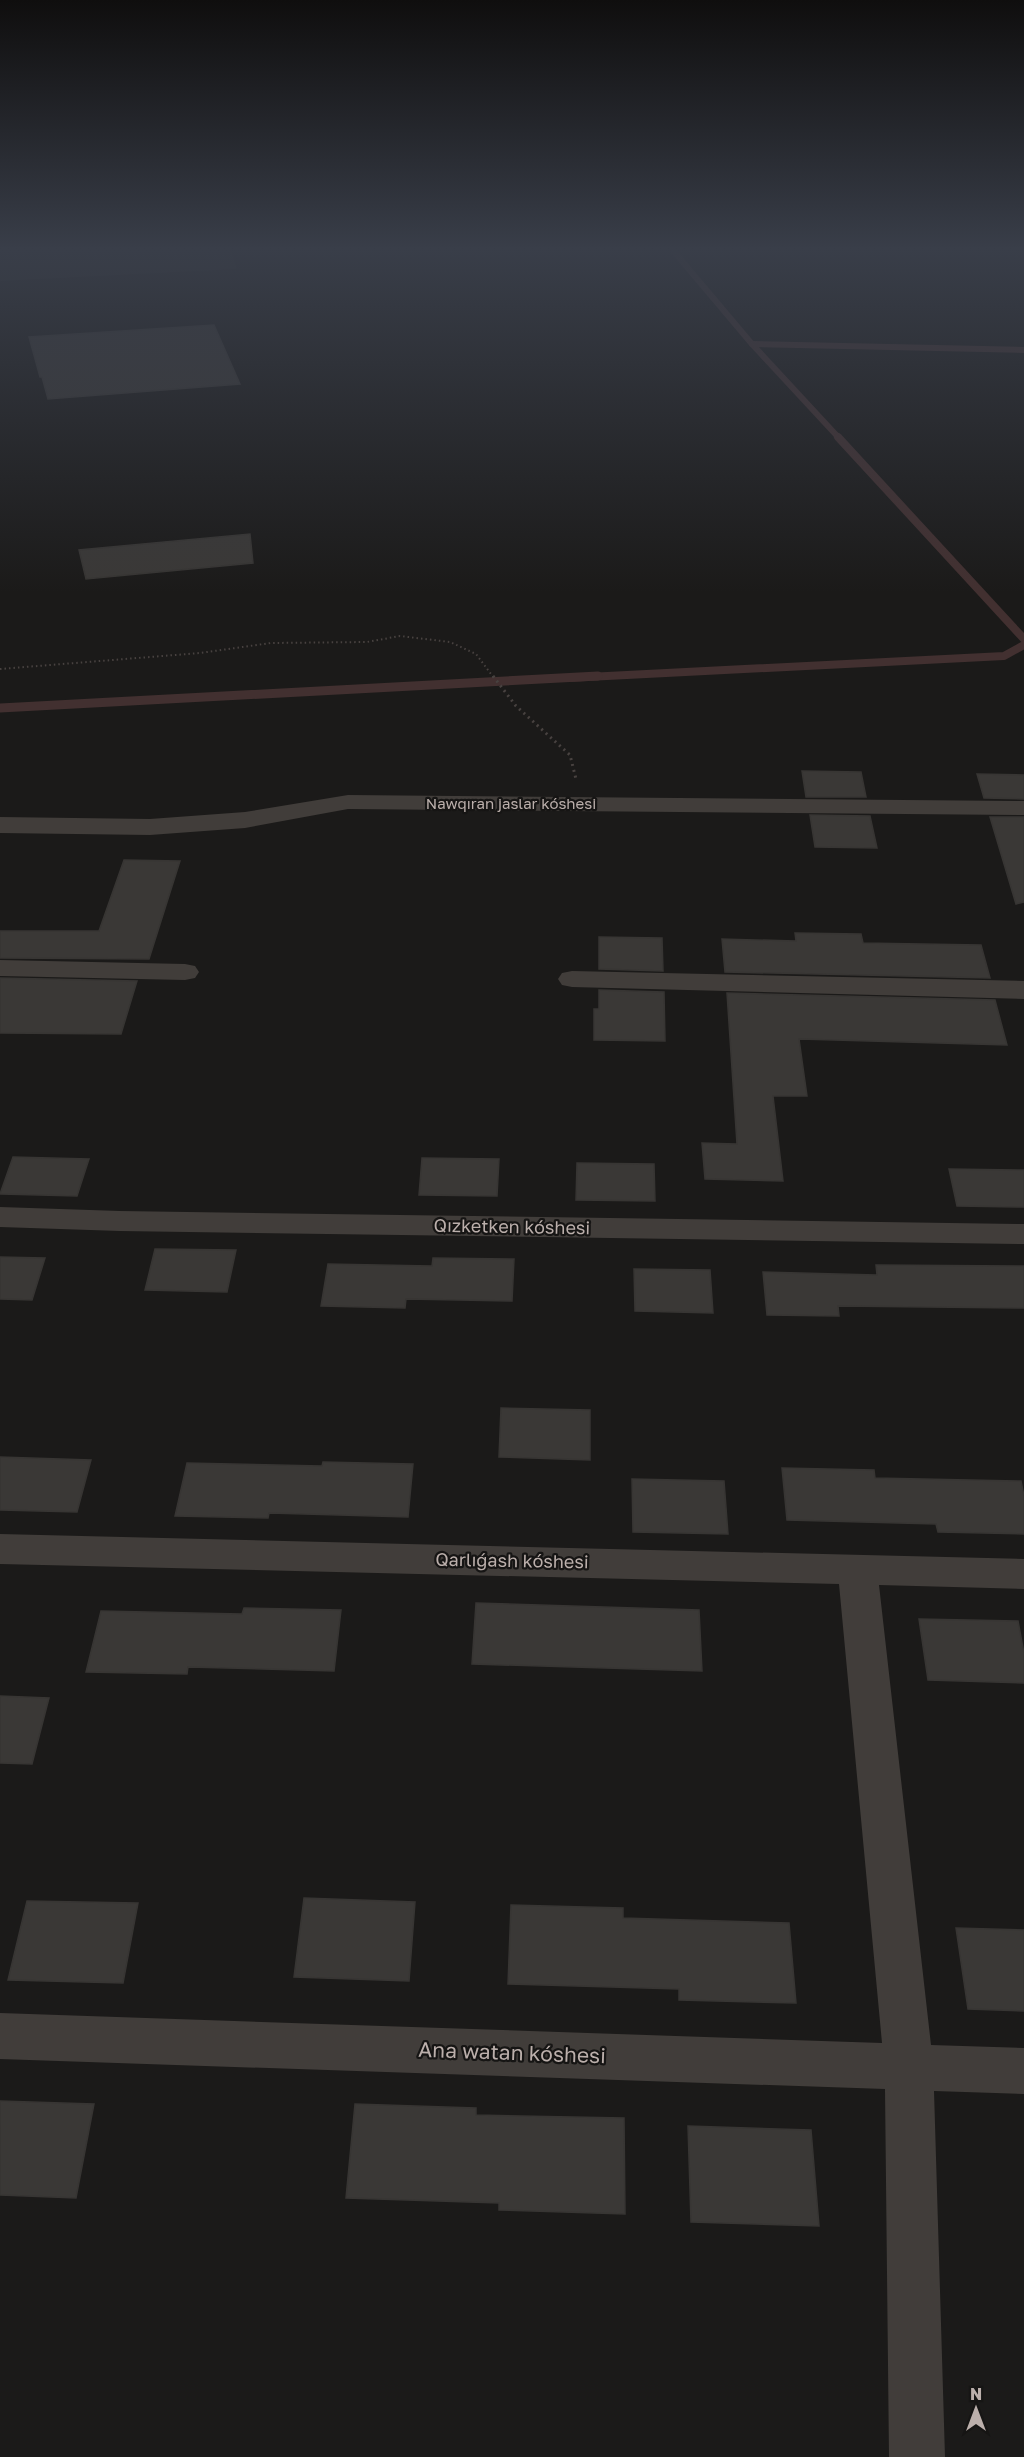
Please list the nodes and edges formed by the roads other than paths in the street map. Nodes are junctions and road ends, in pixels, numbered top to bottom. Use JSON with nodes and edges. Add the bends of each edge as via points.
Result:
{"nodes":[{"id":1,"x":1024,"y":808,"type":"edge"},
{"id":2,"x":0,"y":825,"type":"edge"},
{"id":3,"x":0,"y":968,"type":"edge"},
{"id":4,"x":185,"y":972,"type":"dead end"},
{"id":5,"x":572,"y":979,"type":"dead end"},
{"id":6,"x":1024,"y":990,"type":"edge"},
{"id":7,"x":0,"y":1217,"type":"edge"},
{"id":8,"x":1024,"y":1234,"type":"edge"},
{"id":9,"x":0,"y":1549,"type":"edge"},
{"id":10,"x":858,"y":1570,"type":"junction"},
{"id":11,"x":1024,"y":1574,"type":"edge"},
{"id":12,"x":0,"y":2036,"type":"edge"},
{"id":13,"x":909,"y":2066,"type":"junction"},
{"id":14,"x":1024,"y":2071,"type":"edge"},
{"id":15,"x":917,"y":2457,"type":"edge"}],
"edges":[{"from":1,"to":2,"type":"street","name":"Nawqıran jaslar kóshesi","via":[[348,802],[233,821],[150,827]]},
{"from":3,"to":4,"type":"street"},
{"from":5,"to":6,"type":"street"},
{"from":7,"to":8,"type":"street","name":"Qızketken kóshesi"},
{"from":9,"to":10,"type":"street","name":"Qarlıǵash kóshesi"},
{"from":10,"to":11,"type":"street","name":"Qarlıǵash kóshesi"},
{"from":10,"to":13,"type":"street"},
{"from":12,"to":13,"type":"street","name":"Ana watan kóshesi"},
{"from":13,"to":14,"type":"street","name":"Ana watan kóshesi"},
{"from":13,"to":15,"type":"street"}]}
